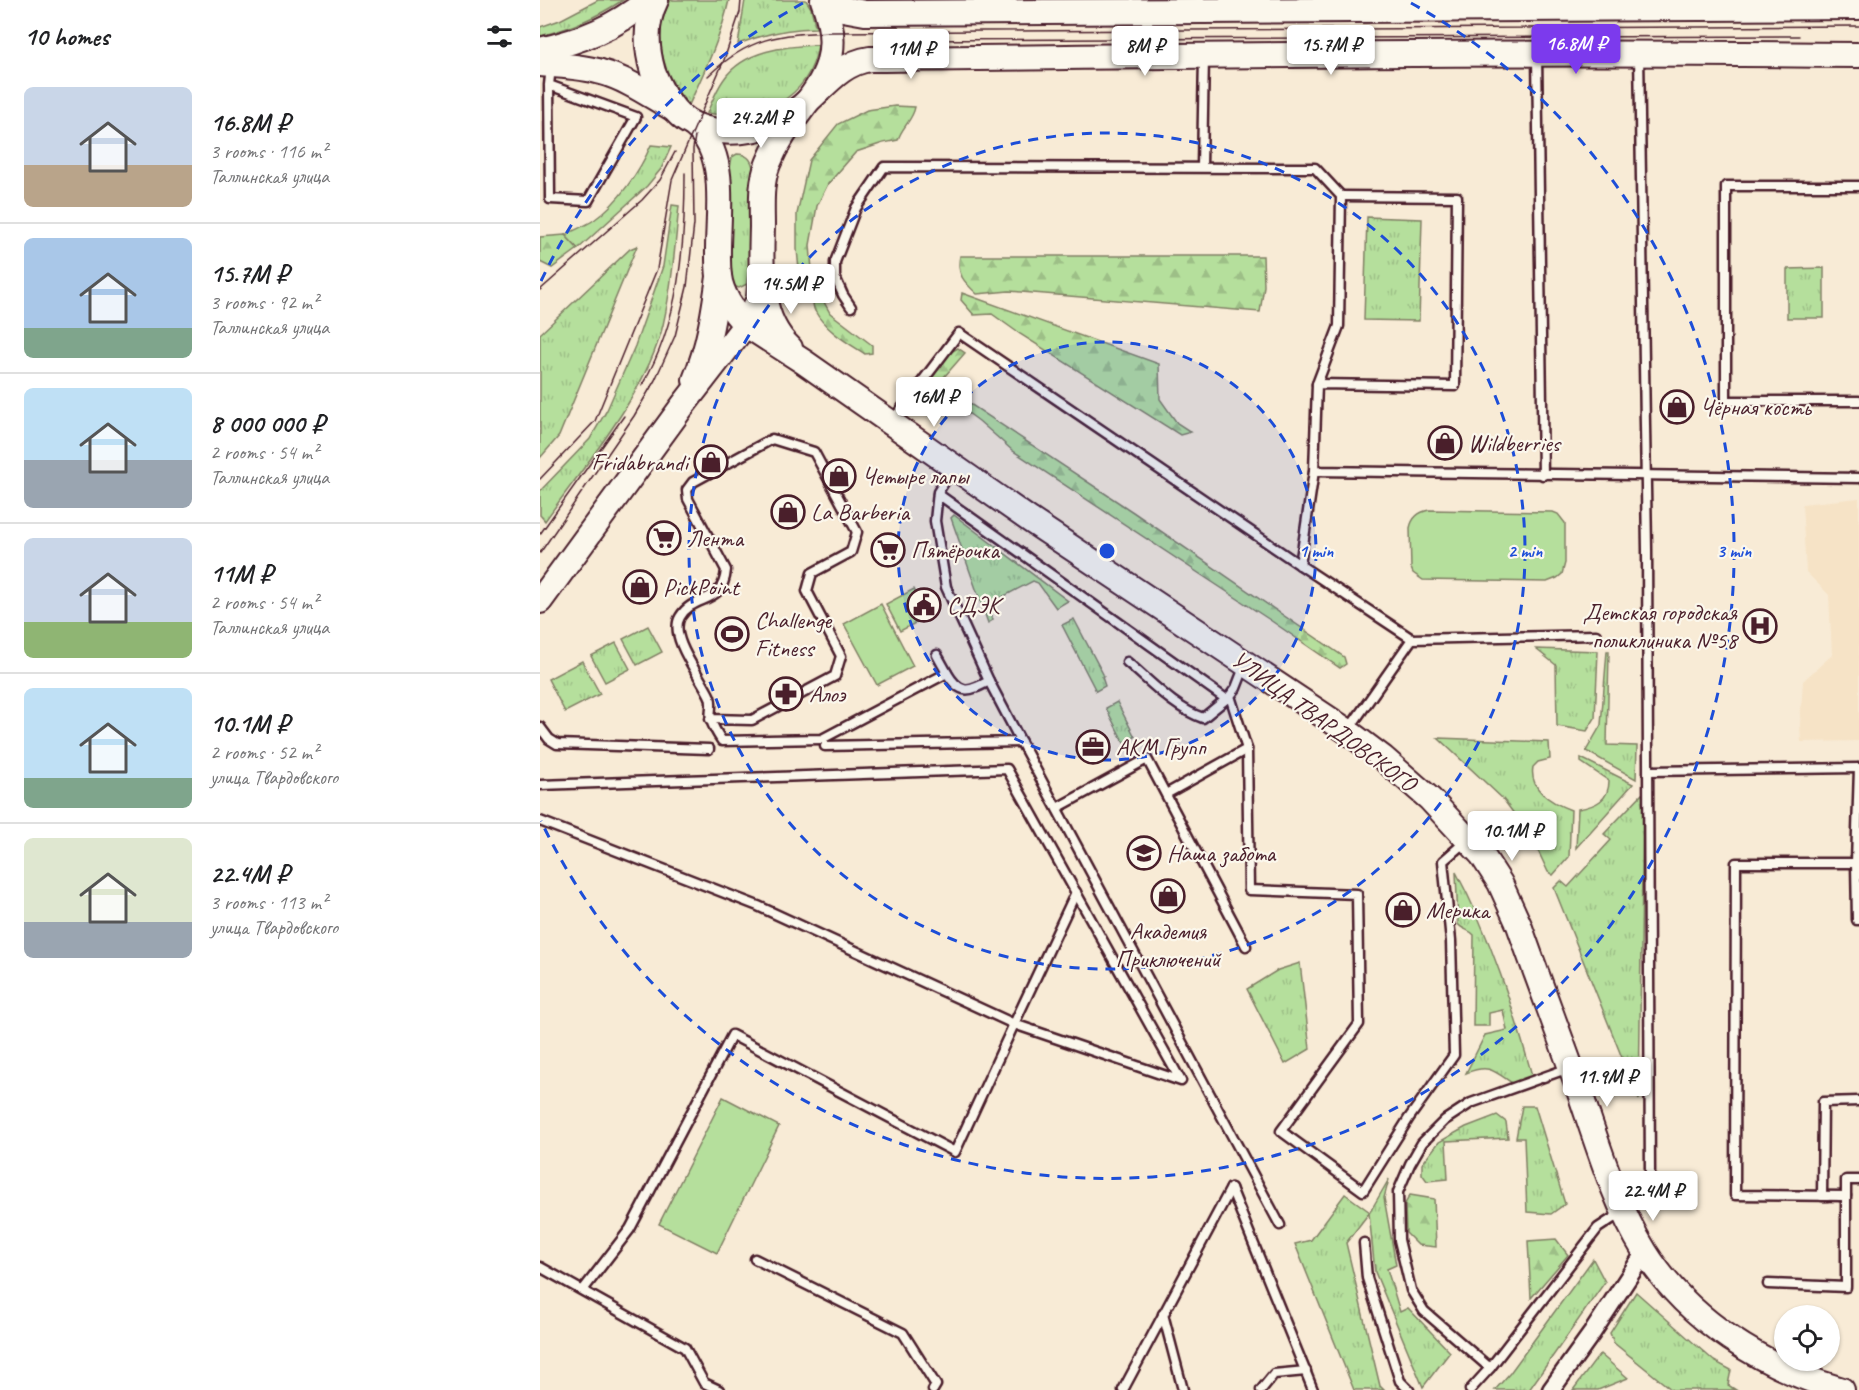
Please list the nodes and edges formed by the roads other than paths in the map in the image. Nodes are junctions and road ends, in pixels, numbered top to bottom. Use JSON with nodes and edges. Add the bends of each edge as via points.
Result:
{"nodes":[{"id":1,"x":648,"y":0,"type":"edge"},
{"id":2,"x":656,"y":0,"type":"edge"},
{"id":3,"x":823,"y":0,"type":"edge"},
{"id":4,"x":829,"y":0,"type":"edge"},
{"id":5,"x":1859,"y":7,"type":"edge"},
{"id":6,"x":1537,"y":54,"type":"junction"},
{"id":7,"x":1639,"y":54,"type":"junction"},
{"id":8,"x":1204,"y":56,"type":"junction"},
{"id":9,"x":1859,"y":56,"type":"edge"},
{"id":10,"x":550,"y":62,"type":"edge"},
{"id":11,"x":809,"y":99,"type":"junction"},
{"id":12,"x":687,"y":119,"type":"junction"},
{"id":13,"x":1202,"y":167,"type":"junction"},
{"id":14,"x":1859,"y":186,"type":"edge"},
{"id":15,"x":1341,"y":196,"type":"junction"},
{"id":16,"x":761,"y":276,"type":"junction"},
{"id":17,"x":719,"y":277,"type":"junction"},
{"id":18,"x":851,"y":307,"type":"dead end"},
{"id":19,"x":745,"y":324,"type":"junction"},
{"id":20,"x":804,"y":362,"type":"junction"},
{"id":21,"x":1317,"y":384,"type":"junction"},
{"id":22,"x":1859,"y":401,"type":"edge"},
{"id":23,"x":684,"y":404,"type":"junction"},
{"id":24,"x":891,"y":423,"type":"junction"},
{"id":25,"x":954,"y":467,"type":"junction"},
{"id":26,"x":1314,"y":471,"type":"junction"},
{"id":27,"x":1543,"y":475,"type":"junction"},
{"id":28,"x":1646,"y":476,"type":"junction"},
{"id":29,"x":1859,"y":478,"type":"edge"},
{"id":30,"x":938,"y":494,"type":"junction"},
{"id":31,"x":1300,"y":565,"type":"junction"},
{"id":32,"x":540,"y":601,"type":"edge"},
{"id":33,"x":1596,"y":635,"type":"dead end"},
{"id":34,"x":1412,"y":639,"type":"junction"},
{"id":35,"x":937,"y":655,"type":"dead end"},
{"id":36,"x":1127,"y":662,"type":"dead end"},
{"id":37,"x":1246,"y":664,"type":"junction"},
{"id":38,"x":947,"y":673,"type":"junction"},
{"id":39,"x":989,"y":681,"type":"junction"},
{"id":40,"x":1228,"y":697,"type":"junction"},
{"id":41,"x":710,"y":719,"type":"junction"},
{"id":42,"x":540,"y":727,"type":"edge"},
{"id":43,"x":1347,"y":731,"type":"junction"},
{"id":44,"x":1021,"y":742,"type":"junction"},
{"id":45,"x":825,"y":746,"type":"dead end"},
{"id":46,"x":709,"y":749,"type":"dead end"},
{"id":47,"x":1247,"y":749,"type":"junction"},
{"id":48,"x":1859,"y":768,"type":"edge"},
{"id":49,"x":1649,"y":771,"type":"junction"},
{"id":50,"x":540,"y":785,"type":"edge"},
{"id":51,"x":1166,"y":794,"type":"junction"},
{"id":52,"x":1057,"y":808,"type":"junction"},
{"id":53,"x":540,"y":821,"type":"edge"},
{"id":54,"x":1469,"y":839,"type":"junction"},
{"id":55,"x":1856,"y":863,"type":"junction"},
{"id":56,"x":1076,"y":892,"type":"junction"},
{"id":57,"x":1859,"y":920,"type":"edge"},
{"id":58,"x":1246,"y":946,"type":"dead end"},
{"id":59,"x":1014,"y":1024,"type":"junction"},
{"id":60,"x":1571,"y":1067,"type":"junction"},
{"id":61,"x":1859,"y":1101,"type":"edge"},
{"id":62,"x":1859,"y":1180,"type":"edge"},
{"id":63,"x":1846,"y":1196,"type":"junction"},
{"id":64,"x":1624,"y":1211,"type":"junction"},
{"id":65,"x":1280,"y":1225,"type":"dead end"},
{"id":66,"x":1364,"y":1243,"type":"dead end"},
{"id":67,"x":1645,"y":1252,"type":"junction"},
{"id":68,"x":754,"y":1259,"type":"dead end"},
{"id":69,"x":540,"y":1267,"type":"edge"},
{"id":70,"x":1768,"y":1284,"type":"dead end"},
{"id":71,"x":583,"y":1290,"type":"junction"},
{"id":72,"x":1163,"y":1314,"type":"junction"},
{"id":73,"x":1490,"y":1368,"type":"junction"},
{"id":74,"x":1306,"y":1371,"type":"junction"},
{"id":75,"x":719,"y":1390,"type":"edge"},
{"id":76,"x":933,"y":1390,"type":"edge"},
{"id":77,"x":1123,"y":1390,"type":"edge"},
{"id":78,"x":1184,"y":1390,"type":"edge"},
{"id":79,"x":1261,"y":1390,"type":"edge"},
{"id":80,"x":1313,"y":1390,"type":"edge"},
{"id":81,"x":1409,"y":1390,"type":"edge"},
{"id":82,"x":1470,"y":1390,"type":"edge"},
{"id":83,"x":1551,"y":1390,"type":"edge"},
{"id":84,"x":1842,"y":1390,"type":"edge"}],
"edges":[{"from":1,"to":10,"type":"main road","via":[[622,20]]},
{"from":2,"to":12,"type":"main road","name":"УЛИЦА ТВАРДОВСКОГО","via":[[647,29],[649,53],[665,96]]},
{"from":3,"to":11,"type":"main road","via":[[831,22],[833,50],[827,71]]},
{"from":4,"to":5,"type":"main road","via":[[843,9],[865,13]]},
{"from":6,"to":7,"type":"main road"},
{"from":6,"to":8,"type":"main road"},
{"from":6,"to":27,"type":"lane"},
{"from":7,"to":9,"type":"main road"},
{"from":7,"to":28,"type":"lane"},
{"from":8,"to":11,"type":"main road","via":[[870,59],[844,68]]},
{"from":8,"to":13,"type":"lane"},
{"from":10,"to":10,"type":"lane","via":[[550,200],[588,201],[636,117]]},
{"from":10,"to":12,"type":"main road","via":[[610,75]]},
{"from":11,"to":12,"type":"main road","via":[[790,115],[753,130],[716,130]]},
{"from":11,"to":16,"type":"main road","name":"УЛИЦА ТВАРДОВСКОГО","via":[[765,172]]},
{"from":12,"to":17,"type":"main road","name":"УЛИЦА ТВАРДОВСКОГО","via":[[705,134],[716,159]]},
{"from":13,"to":15,"type":"lane","via":[[1315,168]]},
{"from":13,"to":18,"type":"lane","via":[[884,167],[856,208],[835,262],[835,277]]},
{"from":14,"to":22,"type":"lane","via":[[1726,186],[1726,401]]},
{"from":15,"to":21,"type":"lane","via":[[1339,326]]},
{"from":15,"to":21,"type":"lane","via":[[1457,197],[1455,386]]},
{"from":16,"to":19,"type":"main road","via":[[759,299]]},
{"from":16,"to":20,"type":"main road","name":"УЛИЦА ТВАРДОВСКОГО","via":[[767,312],[774,327]]},
{"from":17,"to":19,"type":"main road","name":"УЛИЦА ТВАРДОВСКОГО","via":[[730,305]]},
{"from":17,"to":23,"type":"main road","via":[[704,356]]},
{"from":19,"to":20,"type":"main road","name":"УЛИЦА ТВАРДОВСКОГО"},
{"from":19,"to":23,"type":"main road"},
{"from":20,"to":24,"type":"main road","name":"УЛИЦА ТВАРДОВСКОГО"},
{"from":21,"to":26,"type":"lane"},
{"from":23,"to":32,"type":"main road"},
{"from":24,"to":25,"type":"main road","name":"УЛИЦА ТВАРДОВСКОГО"},
{"from":24,"to":31,"type":"lane","via":[[959,333]]},
{"from":25,"to":30,"type":"lane"},
{"from":25,"to":37,"type":"main road","name":"УЛИЦА ТВАРДОВСКОГО"},
{"from":26,"to":27,"type":"lane"},
{"from":26,"to":31,"type":"lane"},
{"from":27,"to":28,"type":"lane"},
{"from":28,"to":29,"type":"lane"},
{"from":28,"to":49,"type":"lane"},
{"from":30,"to":39,"type":"lane","via":[[934,521],[946,587]]},
{"from":30,"to":40,"type":"lane"},
{"from":31,"to":34,"type":"lane"},
{"from":33,"to":34,"type":"lane"},
{"from":34,"to":43,"type":"lane"},
{"from":35,"to":38,"type":"lane"},
{"from":36,"to":40,"type":"lane","via":[[1178,705],[1203,718]]},
{"from":37,"to":40,"type":"lane"},
{"from":37,"to":43,"type":"main road","name":"УЛИЦА ТВАРДОВСКОГО"},
{"from":38,"to":39,"type":"lane","via":[[951,681],[969,691]]},
{"from":38,"to":41,"type":"lane","via":[[822,739],[722,741]]},
{"from":39,"to":44,"type":"lane"},
{"from":40,"to":47,"type":"lane"},
{"from":41,"to":41,"type":"lane","via":[[711,700],[679,639],[677,625],[690,607],[719,591],[726,570],[687,490],[693,482],[772,440],[814,452],[857,532],[851,552],[812,573],[807,591],[841,656],[835,676],[752,720]]},
{"from":42,"to":46,"type":"lane","via":[[557,744]]},
{"from":43,"to":54,"type":"main road","name":"УЛИЦА ТВАРДОВСКОГО","via":[[1406,777]]},
{"from":44,"to":45,"type":"lane"},
{"from":44,"to":52,"type":"lane"},
{"from":47,"to":51,"type":"lane"},
{"from":47,"to":54,"type":"lane","via":[[1249,890],[1357,894],[1359,1024],[1281,1131],[1363,1191],[1454,1055],[1451,941],[1443,861]]},
{"from":48,"to":49,"type":"lane"},
{"from":48,"to":55,"type":"lane"},
{"from":49,"to":64,"type":"lane","via":[[1650,1178],[1643,1192]]},
{"from":50,"to":56,"type":"lane","via":[[1007,769]]},
{"from":51,"to":52,"type":"lane","via":[[1147,759]]},
{"from":51,"to":58,"type":"lane"},
{"from":52,"to":65,"type":"lane"},
{"from":53,"to":59,"type":"lane","via":[[758,906]]},
{"from":54,"to":60,"type":"main road","name":"УЛИЦА ТВАРДОВСКОГО","via":[[1492,869],[1515,914]]},
{"from":55,"to":57,"type":"lane"},
{"from":55,"to":63,"type":"lane","via":[[1736,863],[1735,1195]]},
{"from":56,"to":59,"type":"lane"},
{"from":56,"to":59,"type":"lane","via":[[1180,1080]]},
{"from":59,"to":71,"type":"lane","via":[[955,1152],[732,1035],[630,1228]]},
{"from":60,"to":64,"type":"main road","name":"УЛИЦА ТВАРДОВСКОГО"},
{"from":60,"to":73,"type":"lane","via":[[1471,1103],[1445,1120],[1422,1143],[1398,1192],[1399,1240],[1410,1290],[1424,1311]]},
{"from":61,"to":63,"type":"lane","via":[[1823,1102],[1822,1196]]},
{"from":62,"to":63,"type":"lane","via":[[1846,1180]]},
{"from":63,"to":70,"type":"lane","via":[[1846,1287]]},
{"from":64,"to":67,"type":"main road","name":"УЛИЦА ТВАРДОВСКОГО"},
{"from":64,"to":73,"type":"lane","via":[[1598,1228]]},
{"from":66,"to":81,"type":"lane","via":[[1367,1278],[1400,1382]]},
{"from":67,"to":83,"type":"street"},
{"from":67,"to":84,"type":"main road","name":"УЛИЦА ТВАРДОВСКОГО","via":[[1684,1301],[1723,1333],[1789,1370]]},
{"from":68,"to":76,"type":"lane","via":[[903,1333],[936,1385]]},
{"from":69,"to":71,"type":"lane"},
{"from":71,"to":75,"type":"lane","via":[[685,1348],[704,1383]]},
{"from":72,"to":74,"type":"lane","via":[[1231,1188]]},
{"from":72,"to":77,"type":"lane"},
{"from":72,"to":78,"type":"lane"},
{"from":73,"to":82,"type":"lane"},
{"from":74,"to":79,"type":"lane","via":[[1274,1374]]},
{"from":74,"to":80,"type":"lane"}]}
